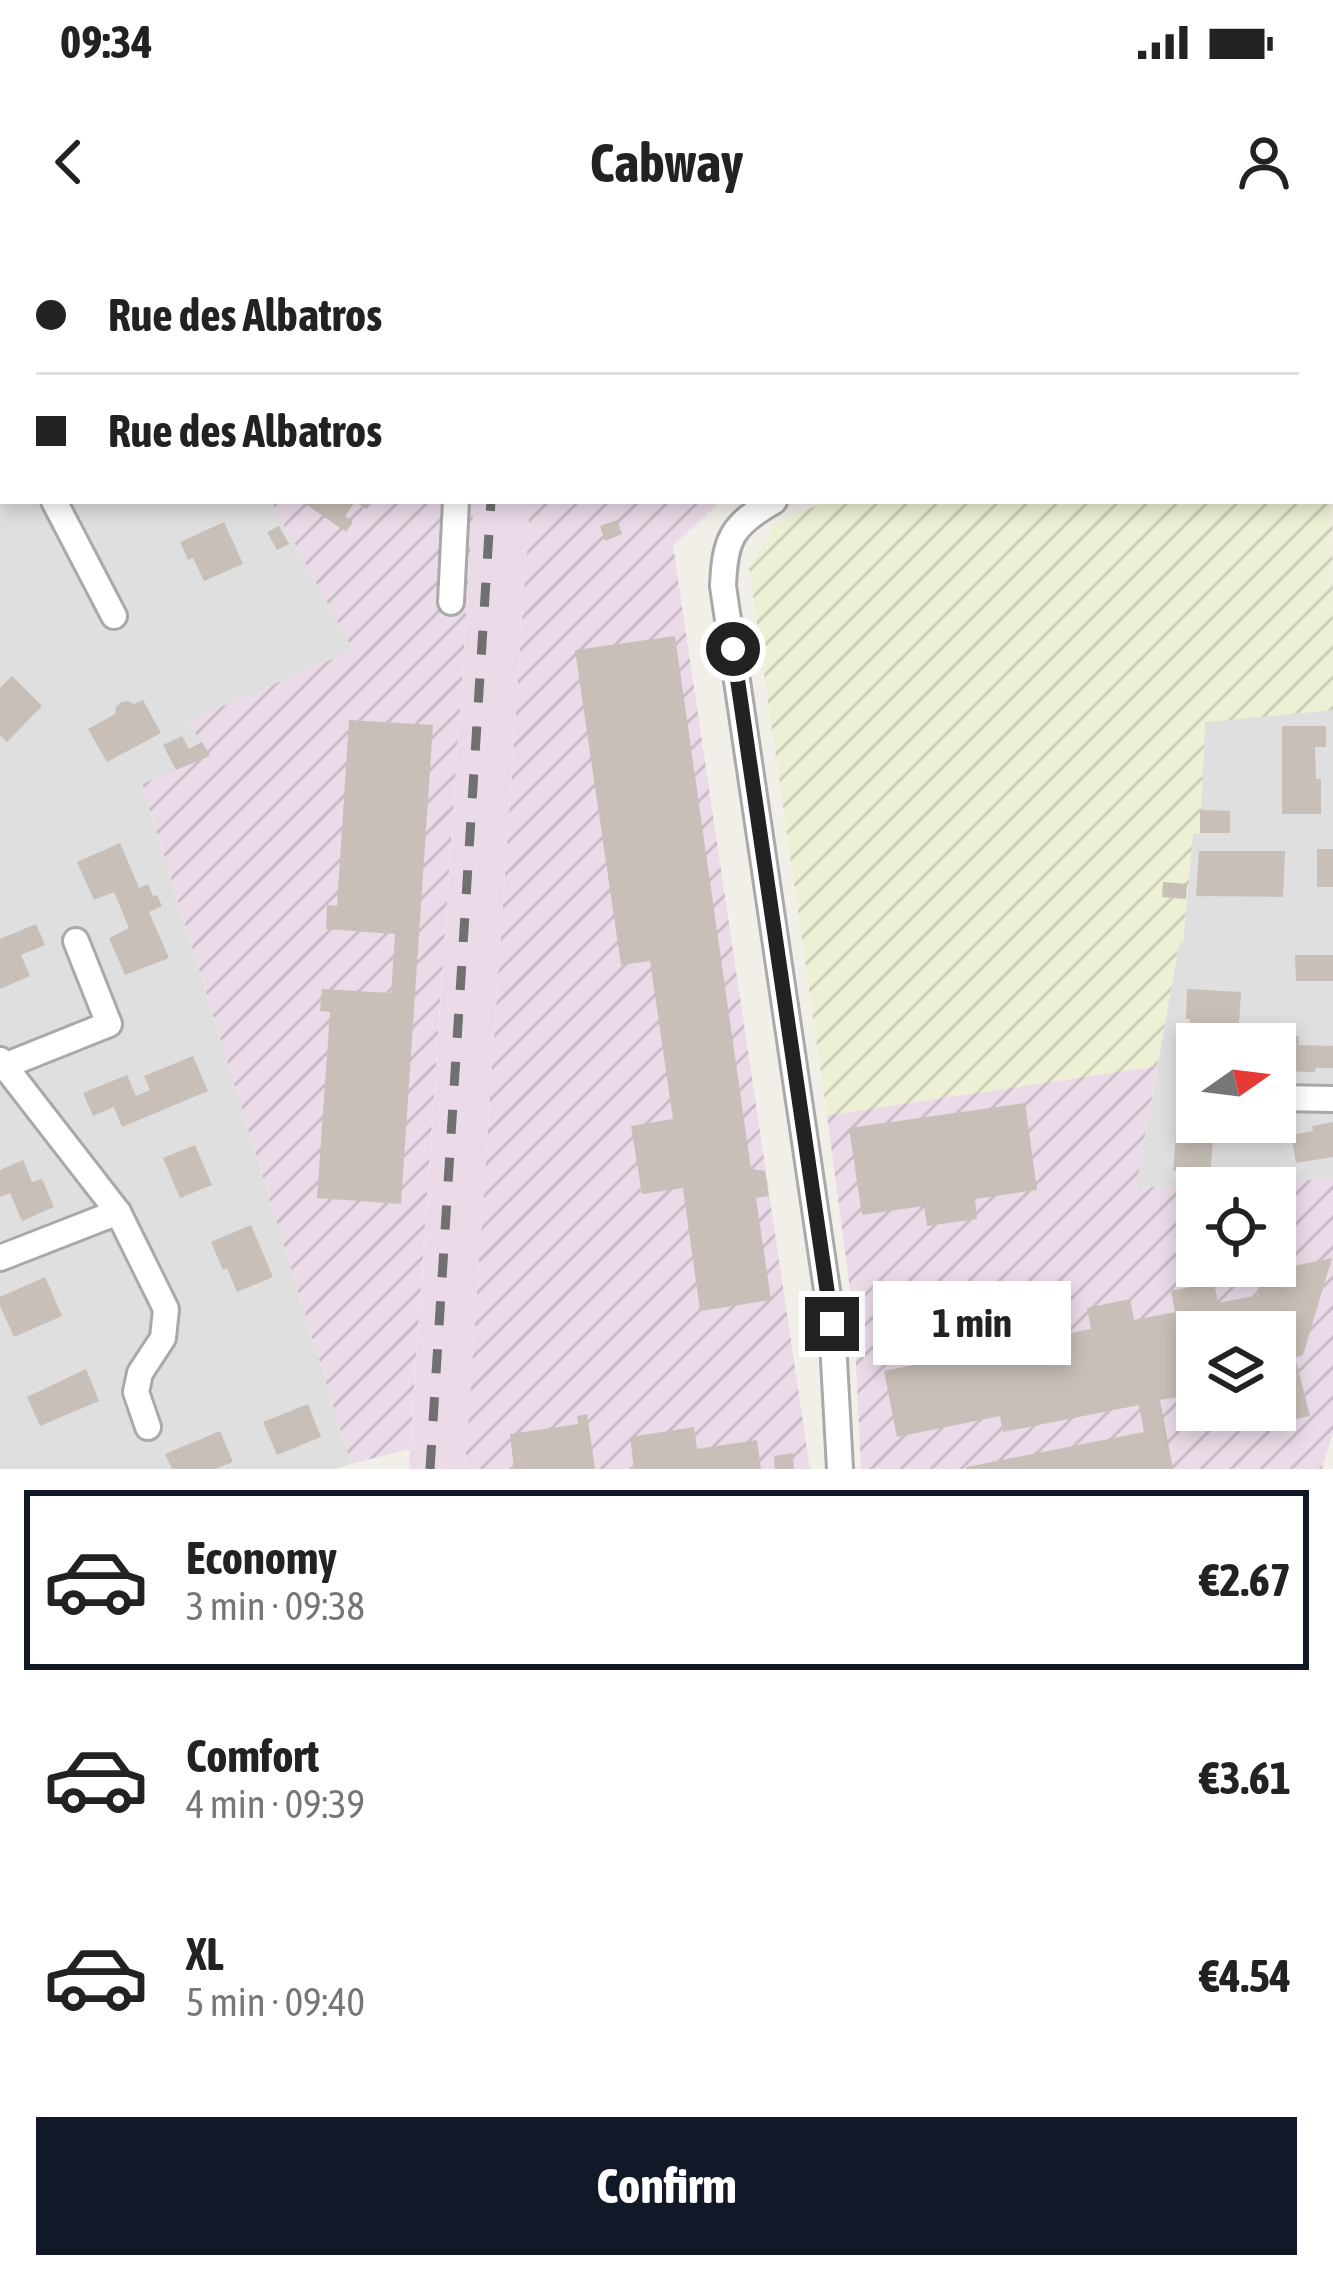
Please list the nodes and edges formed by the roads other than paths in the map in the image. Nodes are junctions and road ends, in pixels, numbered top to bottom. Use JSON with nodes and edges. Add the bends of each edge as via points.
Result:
{"nodes":[{"id":1,"x":56,"y":504,"type":"edge"},
{"id":2,"x":456,"y":504,"type":"edge"},
{"id":3,"x":770,"y":504,"type":"edge"},
{"id":4,"x":451,"y":602,"type":"dead end"},
{"id":5,"x":115,"y":616,"type":"dead end"},
{"id":6,"x":76,"y":941,"type":"dead end"},
{"id":7,"x":2,"y":1063,"type":"edge"},
{"id":8,"x":1296,"y":1099,"type":"edge"},
{"id":9,"x":1333,"y":1100,"type":"edge"},
{"id":10,"x":118,"y":1212,"type":"junction"},
{"id":11,"x":0,"y":1258,"type":"edge"},
{"id":12,"x":148,"y":1427,"type":"dead end"},
{"id":13,"x":840,"y":1469,"type":"edge"}],
"edges":[{"from":1,"to":5,"type":"street"},
{"from":2,"to":4,"type":"street"},
{"from":3,"to":13,"type":"street","via":[[741,524],[724,550],[723,586],[832,1324]]},
{"from":6,"to":7,"type":"street","via":[[110,1024]]},
{"from":7,"to":10,"type":"street"},
{"from":8,"to":9,"type":"street"},
{"from":10,"to":11,"type":"street"},
{"from":10,"to":12,"type":"street","via":[[166,1309],[163,1338],[136,1392]]}]}
